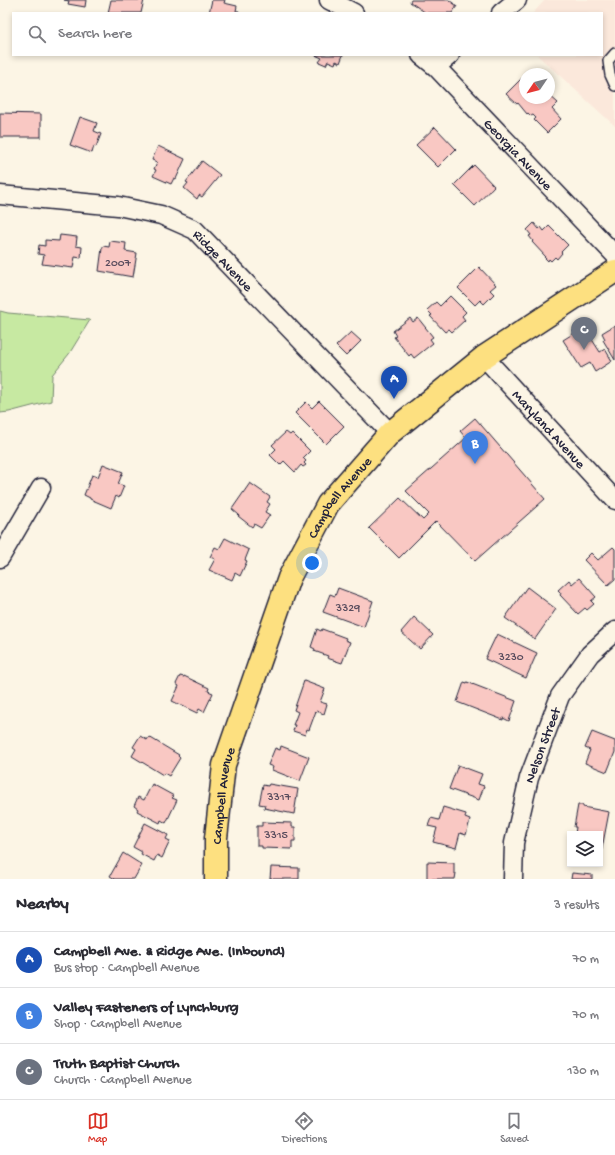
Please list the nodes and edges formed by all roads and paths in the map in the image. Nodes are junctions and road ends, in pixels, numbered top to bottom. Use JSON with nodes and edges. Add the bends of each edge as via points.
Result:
{"nodes":[{"id":1,"x":329,"y":0,"type":"edge"},
{"id":2,"x":517,"y":0,"type":"edge"},
{"id":3,"x":352,"y":12,"type":"edge"},
{"id":4,"x":502,"y":12,"type":"edge"},
{"id":5,"x":615,"y":53,"type":"edge"},
{"id":6,"x":422,"y":56,"type":"edge"},
{"id":7,"x":449,"y":56,"type":"edge"},
{"id":8,"x":436,"y":67,"type":"junction"},
{"id":9,"x":615,"y":86,"type":"edge"},
{"id":10,"x":0,"y":195,"type":"edge"},
{"id":11,"x":615,"y":255,"type":"edge"},
{"id":12,"x":615,"y":271,"type":"edge"},
{"id":13,"x":484,"y":357,"type":"junction"},
{"id":14,"x":390,"y":433,"type":"junction"},
{"id":15,"x":41,"y":488,"type":"dead end"},
{"id":16,"x":615,"y":500,"type":"edge"},
{"id":17,"x":0,"y":558,"type":"edge"},
{"id":18,"x":615,"y":632,"type":"edge"},
{"id":19,"x":216,"y":879,"type":"edge"},
{"id":20,"x":513,"y":879,"type":"edge"}],
"edges":[{"from":1,"to":3,"type":"street"},
{"from":2,"to":4,"type":"street"},
{"from":5,"to":9,"type":"lane","via":[[608,61]]},
{"from":6,"to":8,"type":"street","name":"Georgia Avenue"},
{"from":7,"to":8,"type":"street"},
{"from":8,"to":11,"type":"street","name":"Georgia Avenue"},
{"from":10,"to":14,"type":"street","name":"Ridge Avenue","via":[[118,206],[161,215],[195,230]]},
{"from":12,"to":13,"type":"main road","name":"Campbell Avenue"},
{"from":13,"to":14,"type":"main road","name":"Campbell Avenue"},
{"from":13,"to":16,"type":"street","name":"Maryland Avenue"},
{"from":14,"to":19,"type":"main road","name":"Campbell Avenue","via":[[328,504],[289,578],[224,765],[216,838]]},
{"from":15,"to":17,"type":"street"},
{"from":18,"to":20,"type":"street","name":"Nelson Street","via":[[590,654],[560,696],[529,778],[514,843]]}]}
